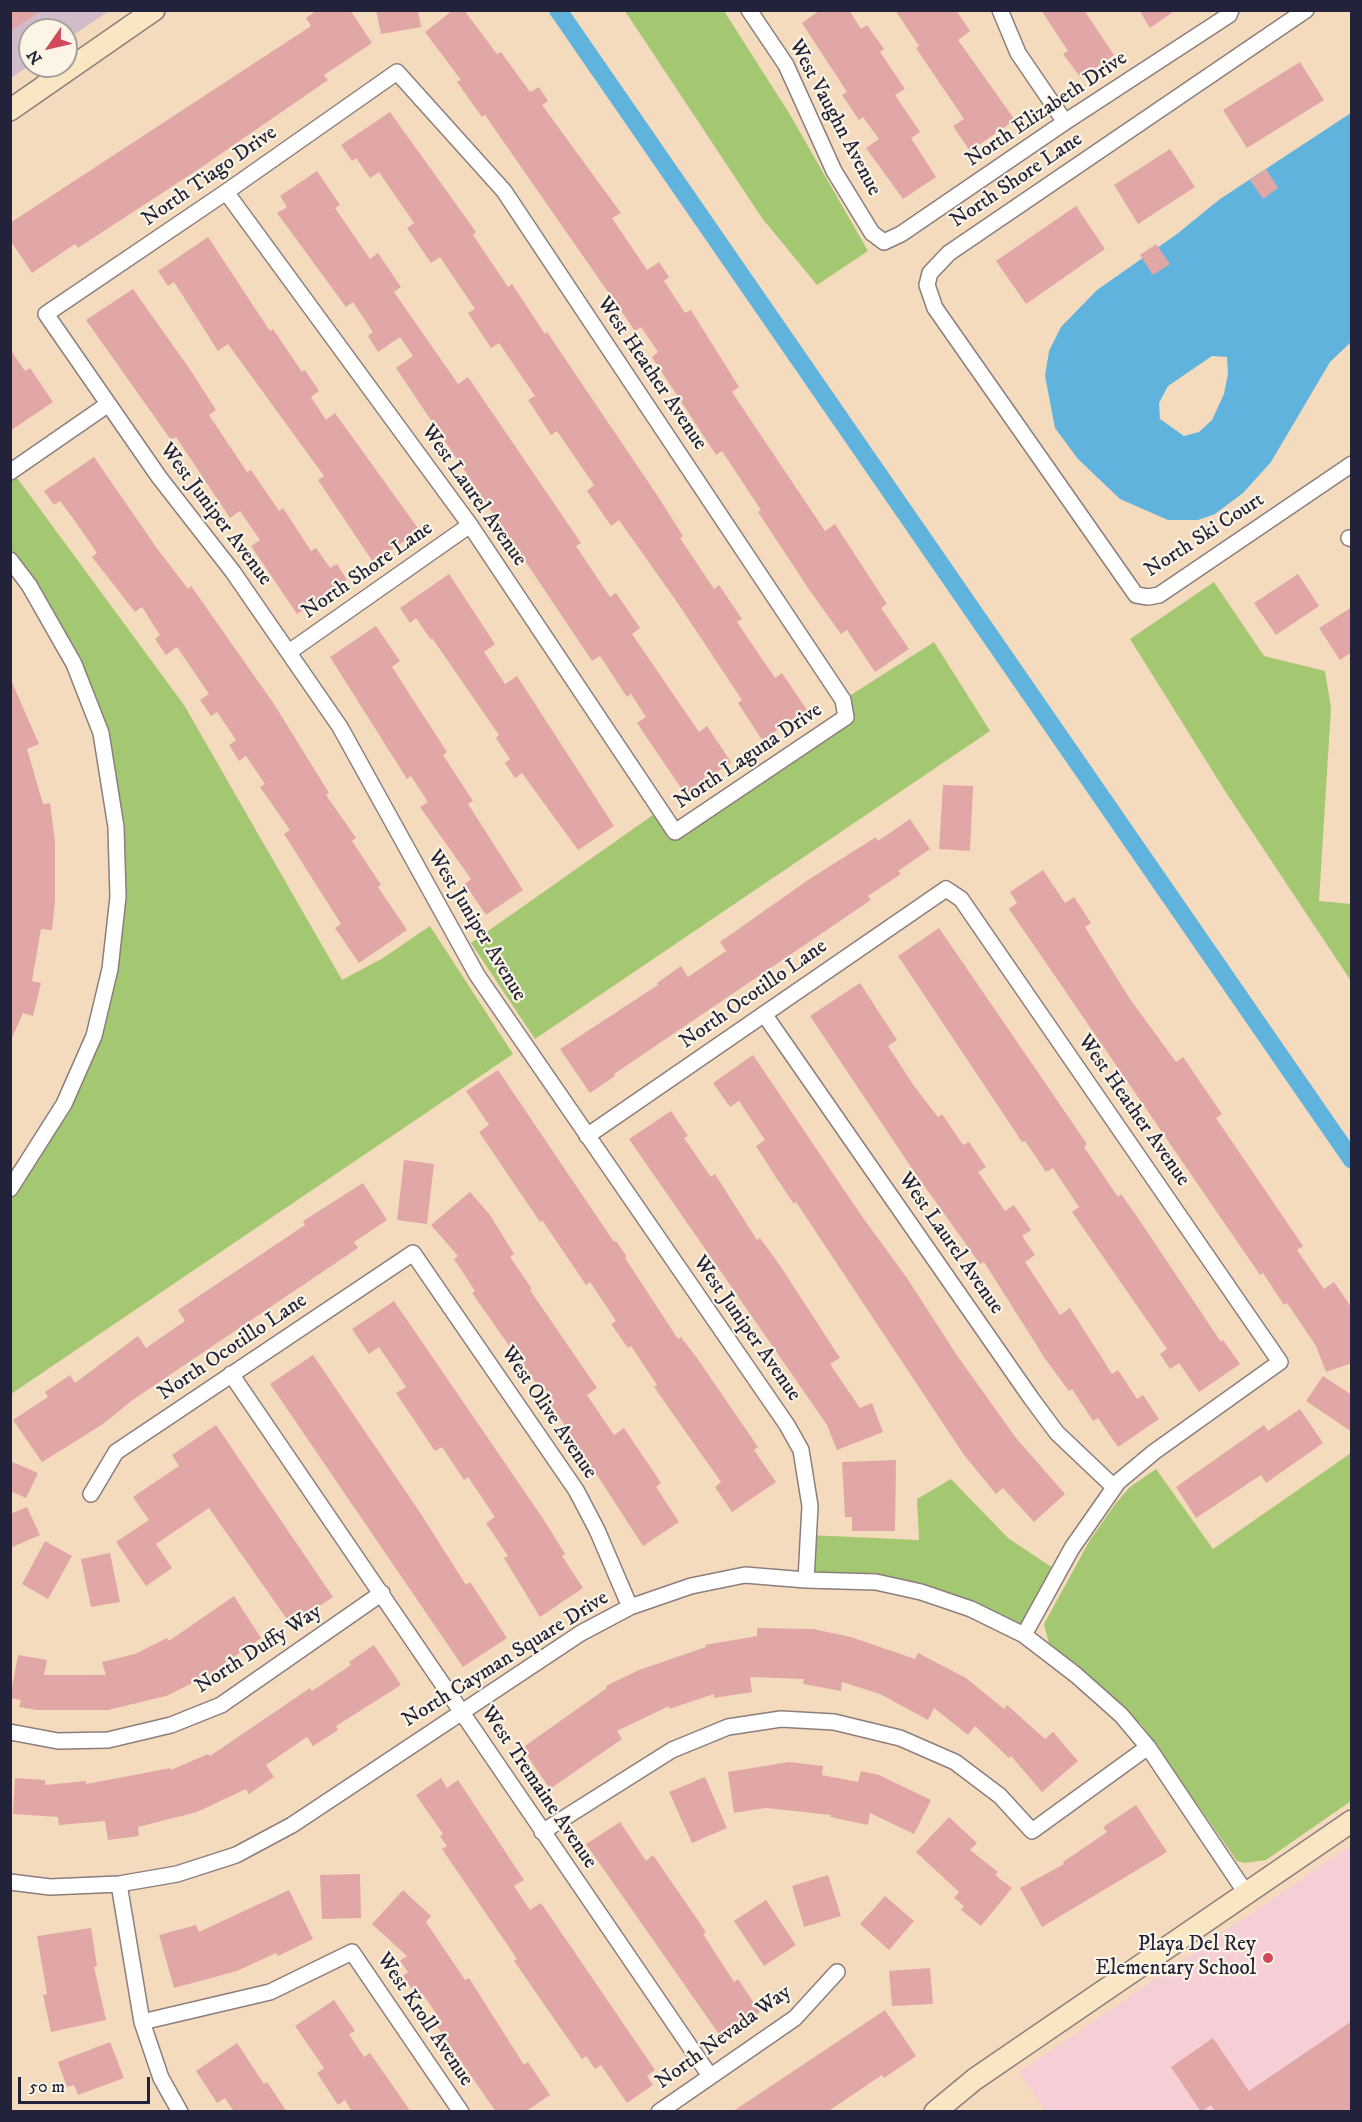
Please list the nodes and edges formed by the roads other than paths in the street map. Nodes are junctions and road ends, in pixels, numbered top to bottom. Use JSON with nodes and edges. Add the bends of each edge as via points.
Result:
{"nodes":[{"id":1,"x":154,"y":10,"type":"edge"},
{"id":2,"x":749,"y":10,"type":"edge"},
{"id":3,"x":999,"y":10,"type":"edge"},
{"id":4,"x":1231,"y":10,"type":"edge"},
{"id":5,"x":1306,"y":10,"type":"edge"},
{"id":6,"x":397,"y":72,"type":"joint"},
{"id":7,"x":10,"y":110,"type":"edge"},
{"id":8,"x":1065,"y":122,"type":"junction"},
{"id":9,"x":226,"y":192,"type":"junction"},
{"id":10,"x":884,"y":242,"type":"joint"},
{"id":11,"x":46,"y":314,"type":"joint"},
{"id":12,"x":107,"y":405,"type":"junction"},
{"id":13,"x":1034,"y":450,"type":"joint"},
{"id":14,"x":1352,"y":464,"type":"edge"},
{"id":15,"x":10,"y":472,"type":"edge"},
{"id":16,"x":470,"y":525,"type":"junction"},
{"id":17,"x":10,"y":560,"type":"edge"},
{"id":18,"x":289,"y":652,"type":"junction"},
{"id":19,"x":846,"y":717,"type":"joint"},
{"id":20,"x":675,"y":832,"type":"joint"},
{"id":21,"x":946,"y":889,"type":"joint"},
{"id":22,"x":764,"y":1014,"type":"junction"},
{"id":23,"x":587,"y":1136,"type":"junction"},
{"id":24,"x":10,"y":1189,"type":"edge"},
{"id":25,"x":413,"y":1253,"type":"joint"},
{"id":26,"x":231,"y":1374,"type":"junction"},
{"id":27,"x":1114,"y":1487,"type":"junction"},
{"id":28,"x":91,"y":1494,"type":"dead end"},
{"id":29,"x":806,"y":1580,"type":"junction"},
{"id":30,"x":382,"y":1593,"type":"junction"},
{"id":31,"x":630,"y":1607,"type":"junction"},
{"id":32,"x":1024,"y":1635,"type":"junction"},
{"id":33,"x":461,"y":1711,"type":"junction"},
{"id":34,"x":10,"y":1732,"type":"edge"},
{"id":35,"x":1148,"y":1747,"type":"junction"},
{"id":36,"x":1352,"y":1821,"type":"edge"},
{"id":37,"x":542,"y":1832,"type":"junction"},
{"id":38,"x":10,"y":1882,"type":"edge"},
{"id":39,"x":119,"y":1884,"type":"junction"},
{"id":40,"x":1246,"y":1893,"type":"junction"},
{"id":41,"x":837,"y":1972,"type":"dead end"},
{"id":42,"x":142,"y":2022,"type":"junction"},
{"id":43,"x":710,"y":2076,"type":"junction"},
{"id":44,"x":180,"y":2112,"type":"edge"},
{"id":45,"x":461,"y":2112,"type":"edge"},
{"id":46,"x":659,"y":2112,"type":"edge"},
{"id":47,"x":936,"y":2112,"type":"edge"}],
"edges":[{"from":1,"to":7,"type":"street"},
{"from":2,"to":10,"type":"street","name":"West Vaughn Avenue","via":[[786,65],[834,171],[872,233]]},
{"from":3,"to":8,"type":"street","via":[[1018,53]]},
{"from":4,"to":8,"type":"street","name":"North Elizabeth Drive","via":[[1229,15]]},
{"from":5,"to":13,"type":"street","name":"North Shore Lane","via":[[949,253],[930,273],[927,285],[935,308]]},
{"from":6,"to":9,"type":"street","name":"North Tiago Drive"},
{"from":6,"to":19,"type":"street","name":"West Heather Avenue","via":[[504,191],[843,700]]},
{"from":8,"to":10,"type":"street","name":"North Elizabeth Drive"},
{"from":9,"to":11,"type":"street","name":"North Tiago Drive"},
{"from":9,"to":16,"type":"street","name":"West Laurel Avenue"},
{"from":11,"to":12,"type":"street","name":"West Juniper Avenue"},
{"from":12,"to":15,"type":"street"},
{"from":12,"to":18,"type":"street","name":"West Juniper Avenue"},
{"from":13,"to":14,"type":"street","name":"North Ski Court","via":[[1129,587],[1136,595],[1148,597],[1159,595]]},
{"from":16,"to":18,"type":"street","name":"North Shore Lane"},
{"from":16,"to":20,"type":"street","name":"West Laurel Avenue"},
{"from":17,"to":24,"type":"street","via":[[29,585],[74,664],[101,733],[116,827],[118,897],[110,969],[94,1035],[64,1104]]},
{"from":18,"to":23,"type":"street","name":"West Juniper Avenue","via":[[340,727],[464,956]]},
{"from":19,"to":20,"type":"street","name":"North Laguna Drive"},
{"from":21,"to":22,"type":"street","name":"North Ocotillo Lane"},
{"from":21,"to":27,"type":"street","name":"West Heather Avenue","via":[[961,899],[1280,1362],[1154,1452]]},
{"from":22,"to":23,"type":"street","name":"North Ocotillo Lane"},
{"from":22,"to":27,"type":"street","name":"West Laurel Avenue","via":[[1030,1398],[1057,1433]]},
{"from":23,"to":29,"type":"street","name":"West Juniper Avenue","via":[[801,1450],[810,1506]]},
{"from":25,"to":26,"type":"street","name":"North Ocotillo Lane"},
{"from":25,"to":31,"type":"street","name":"West Olive Avenue","via":[[576,1491]]},
{"from":26,"to":28,"type":"street","name":"North Ocotillo Lane","via":[[116,1452]]},
{"from":26,"to":30,"type":"street","name":"West Tremaine Avenue"},
{"from":27,"to":32,"type":"street","via":[[1072,1548]]},
{"from":29,"to":31,"type":"street","name":"North Cayman Square Drive","via":[[745,1575],[691,1586]]},
{"from":29,"to":32,"type":"street","name":"North Cayman Square Drive","via":[[876,1582],[921,1592],[971,1609]]},
{"from":30,"to":33,"type":"street","name":"West Tremaine Avenue"},
{"from":30,"to":34,"type":"street","name":"North Duffy Way","via":[[221,1705],[171,1725],[108,1740],[57,1741]]},
{"from":31,"to":33,"type":"street","name":"North Cayman Square Drive","via":[[580,1633]]},
{"from":32,"to":35,"type":"street","name":"North Cayman Square Drive","via":[[1120,1715]]},
{"from":33,"to":37,"type":"street","name":"West Tremaine Avenue"},
{"from":33,"to":39,"type":"street","name":"North Cayman Square Drive","via":[[292,1825],[236,1855],[177,1874]]},
{"from":35,"to":37,"type":"street","via":[[1032,1831],[1000,1796],[955,1762],[900,1738],[834,1722],[781,1719],[728,1727],[672,1750]]},
{"from":35,"to":40,"type":"street","name":"North Cayman Square Drive"},
{"from":36,"to":40,"type":"street"},
{"from":37,"to":43,"type":"street","name":"West Tremaine Avenue"},
{"from":38,"to":39,"type":"street","name":"North Cayman Square Drive","via":[[50,1887]]},
{"from":39,"to":42,"type":"street"},
{"from":40,"to":47,"type":"street","via":[[975,2079]]},
{"from":41,"to":43,"type":"street","name":"North Nevada Way","via":[[795,2018]]},
{"from":42,"to":44,"type":"street","via":[[161,2078]]},
{"from":42,"to":45,"type":"street","name":"West Kroll Avenue","via":[[270,1992],[352,1952]]},
{"from":43,"to":46,"type":"street","name":"North Nevada Way"}]}
